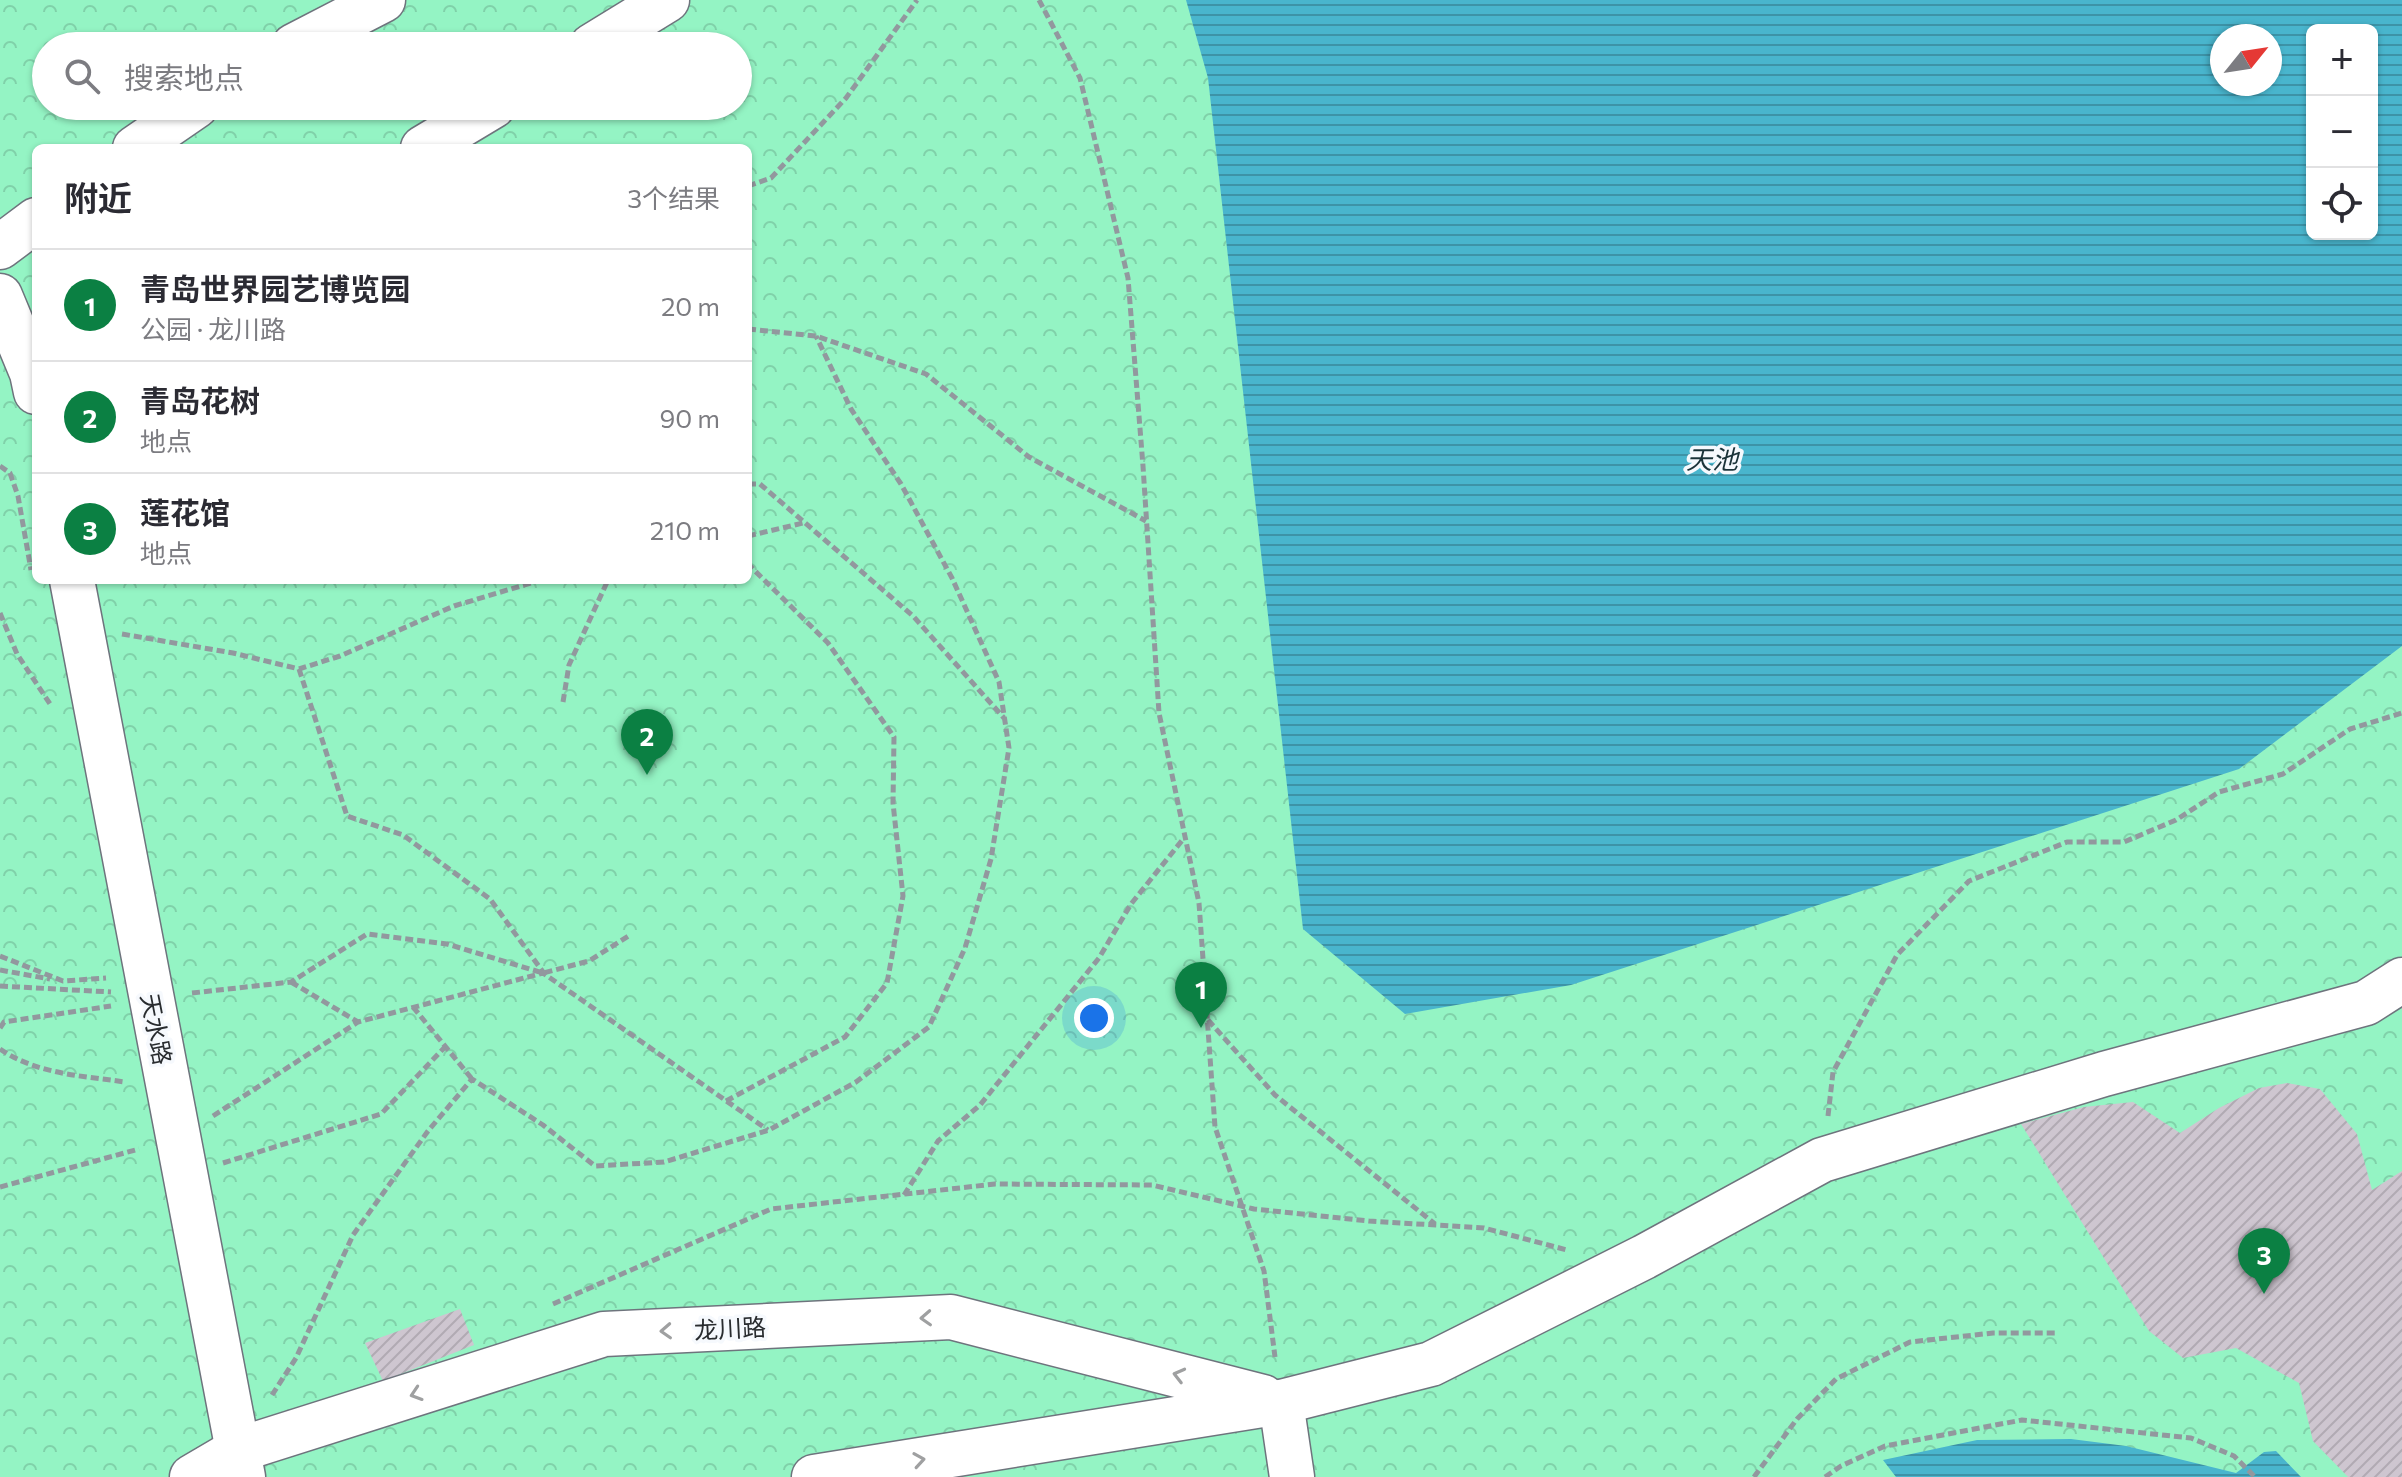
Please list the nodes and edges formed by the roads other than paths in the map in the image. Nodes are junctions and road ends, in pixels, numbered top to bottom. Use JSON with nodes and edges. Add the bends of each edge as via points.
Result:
{"nodes":[{"id":1,"x":383,"y":0,"type":"edge"},
{"id":2,"x":667,"y":0,"type":"edge"},
{"id":3,"x":321,"y":32,"type":"edge"},
{"id":4,"x":615,"y":32,"type":"edge"},
{"id":5,"x":176,"y":120,"type":"edge"},
{"id":6,"x":470,"y":120,"type":"edge"},
{"id":7,"x":141,"y":144,"type":"edge"},
{"id":8,"x":430,"y":144,"type":"edge"},
{"id":9,"x":32,"y":223,"type":"edge"},
{"id":10,"x":0,"y":247,"type":"edge"},
{"id":11,"x":0,"y":296,"type":"edge"},
{"id":12,"x":26,"y":382,"type":"edge"},
{"id":13,"x":73,"y":584,"type":"edge"},
{"id":14,"x":2402,"y":980,"type":"edge"},
{"id":15,"x":2384,"y":1008,"type":"edge"},
{"id":16,"x":1281,"y":1402,"type":"junction"},
{"id":17,"x":240,"y":1464,"type":"edge"},
{"id":18,"x":192,"y":1477,"type":"edge"},
{"id":19,"x":814,"y":1477,"type":"edge"},
{"id":20,"x":1292,"y":1477,"type":"edge"}],
"edges":[{"from":1,"to":3,"type":"street"},
{"from":2,"to":4,"type":"street"},
{"from":5,"to":7,"type":"street"},
{"from":6,"to":8,"type":"street"},
{"from":9,"to":10,"type":"street"},
{"from":11,"to":12,"type":"street"},
{"from":13,"to":17,"type":"street","name":"天水路"},
{"from":14,"to":15,"type":"street"},
{"from":15,"to":16,"type":"street","via":[[2104,1074],[1822,1160],[1431,1364]]},
{"from":16,"to":17,"type":"street","name":"龙川路","one_way":true,"via":[[951,1317],[604,1334]]},
{"from":19,"to":16,"type":"street","one_way":true},
{"from":16,"to":20,"type":"street"},
{"from":17,"to":18,"type":"street","name":"龙川路"}]}
